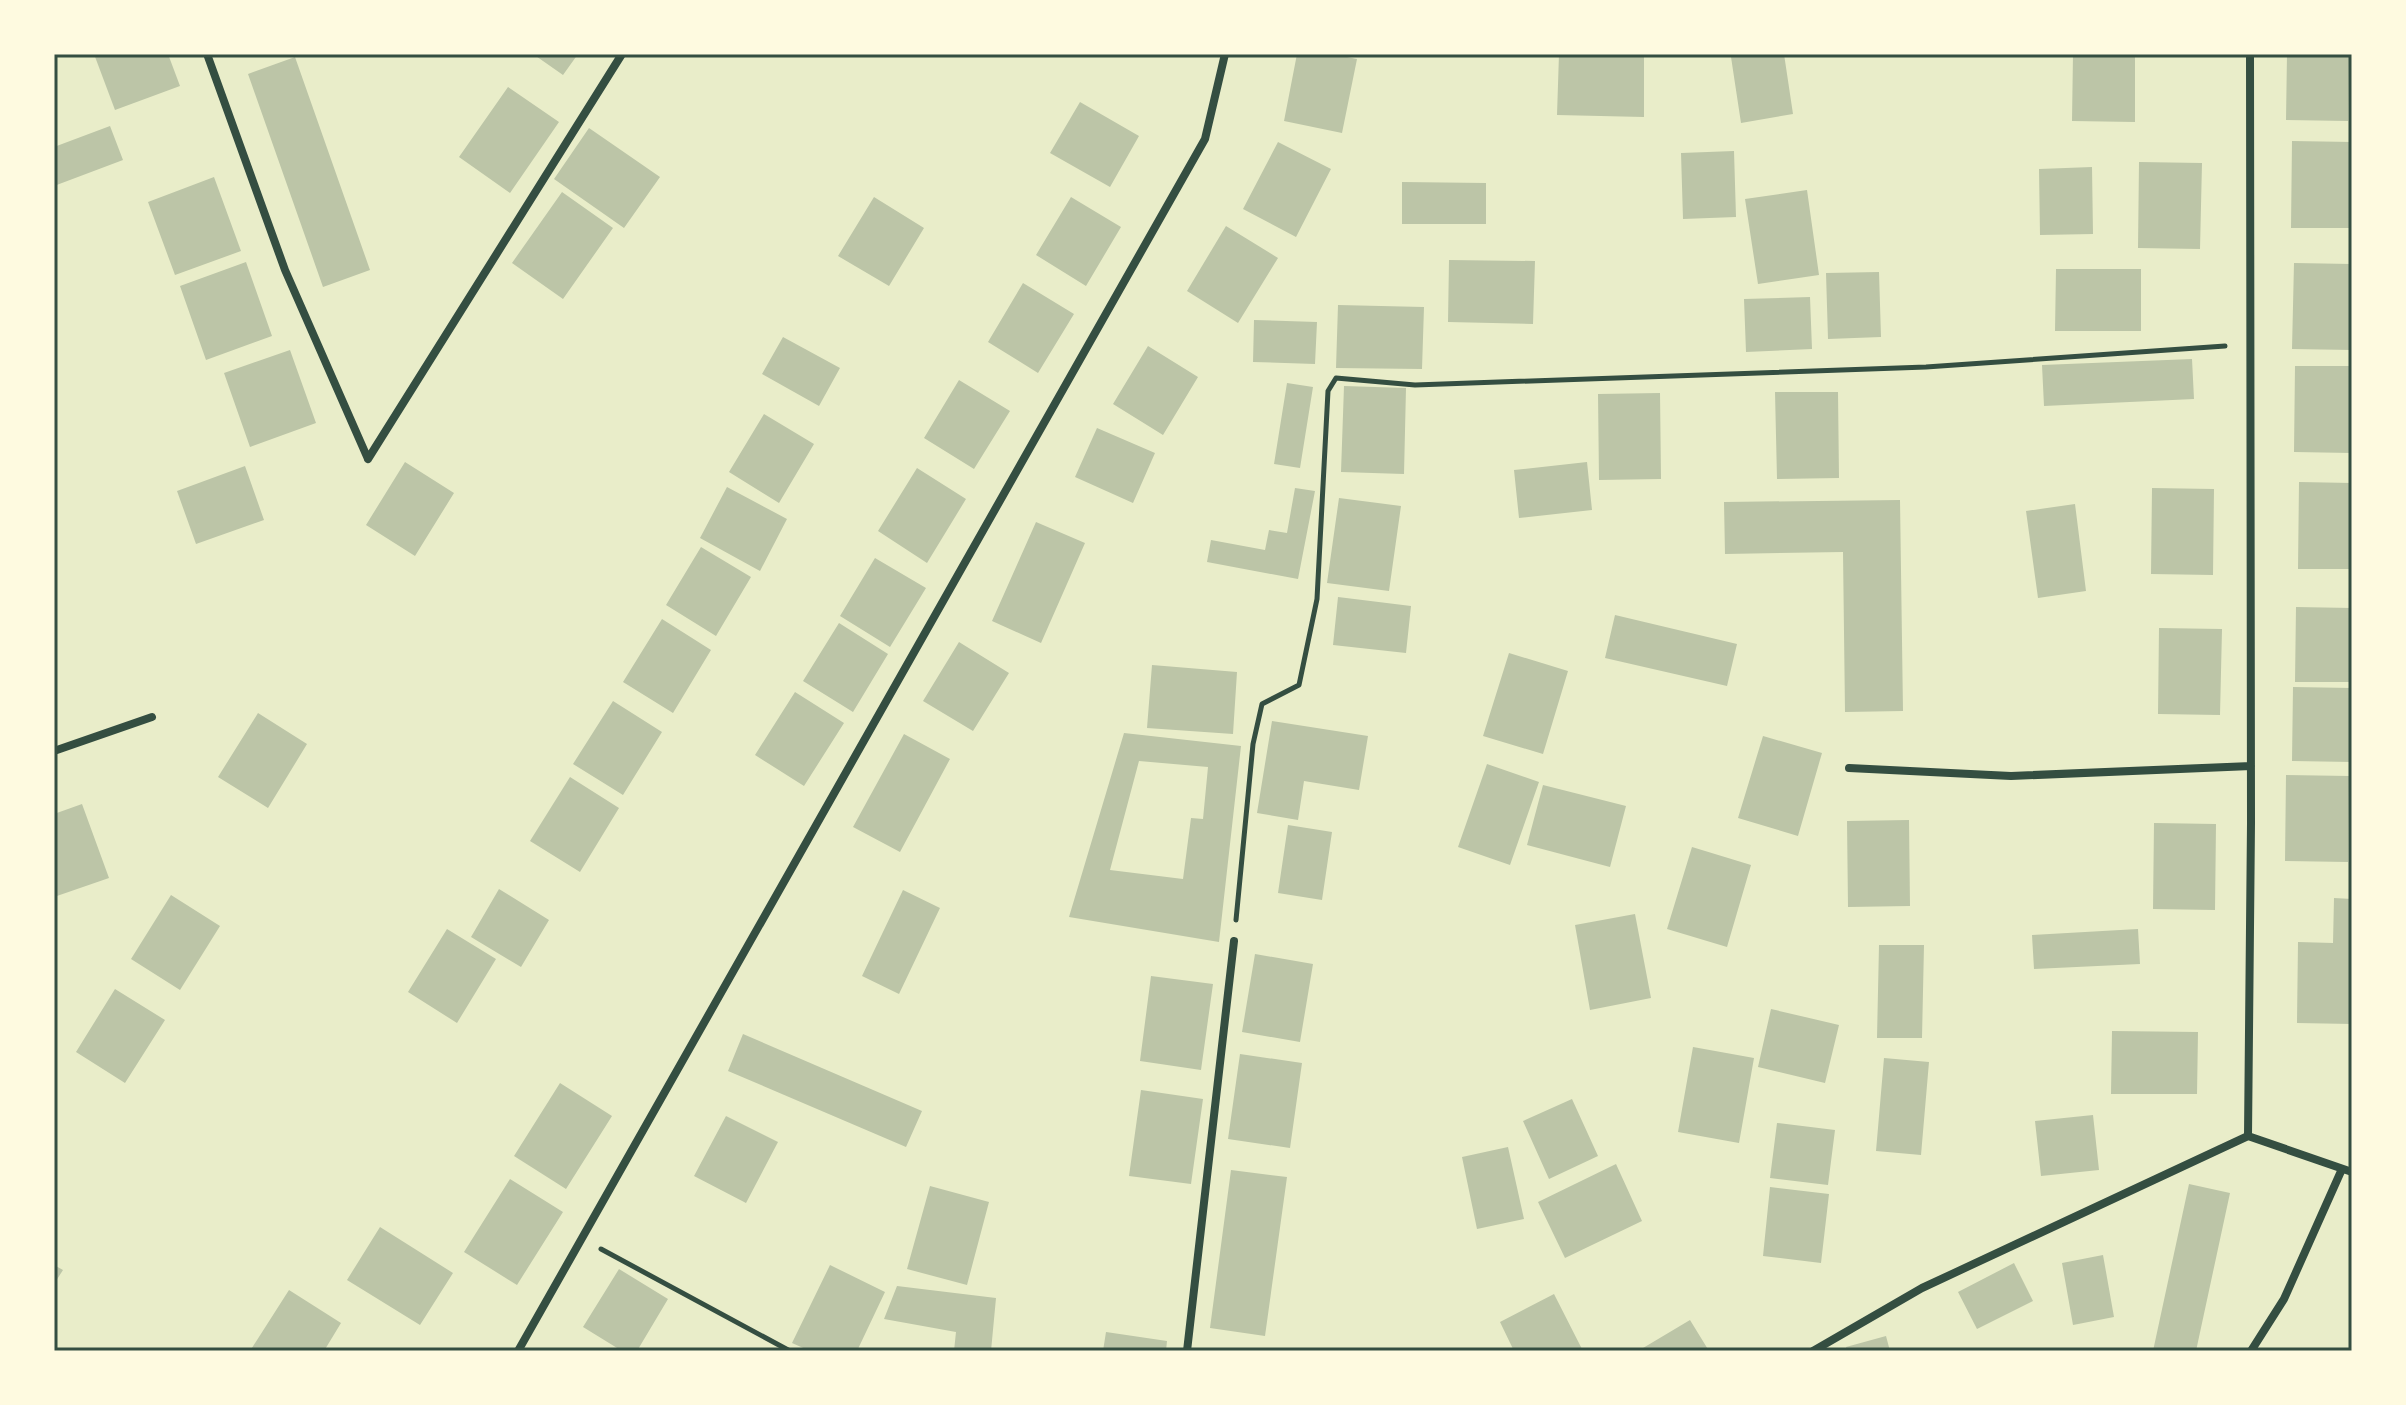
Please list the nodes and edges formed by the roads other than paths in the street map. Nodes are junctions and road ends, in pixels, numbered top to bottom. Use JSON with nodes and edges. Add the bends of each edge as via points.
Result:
{"nodes":[{"id":1,"x":207,"y":54,"type":"edge"},
{"id":2,"x":622,"y":54,"type":"edge"},
{"id":3,"x":1225,"y":54,"type":"edge"},
{"id":4,"x":2250,"y":54,"type":"edge"},
{"id":5,"x":152,"y":717,"type":"dead end"},
{"id":6,"x":54,"y":751,"type":"edge"},
{"id":7,"x":2251,"y":766,"type":"junction"},
{"id":8,"x":1849,"y":768,"type":"dead end"},
{"id":9,"x":1234,"y":941,"type":"road end"},
{"id":10,"x":2248,"y":1136,"type":"junction"},
{"id":11,"x":2347,"y":1170,"type":"edge"},
{"id":12,"x":518,"y":1351,"type":"edge"},
{"id":13,"x":1187,"y":1351,"type":"edge"},
{"id":14,"x":1813,"y":1351,"type":"edge"},
{"id":15,"x":2251,"y":1351,"type":"edge"}],
"edges":[{"from":1,"to":2,"type":"street","via":[[285,270],[368,459]]},
{"from":3,"to":12,"type":"street","via":[[1205,139]]},
{"from":4,"to":7,"type":"street"},
{"from":5,"to":6,"type":"street"},
{"from":7,"to":8,"type":"street","via":[[2011,776]]},
{"from":7,"to":10,"type":"street"},
{"from":9,"to":13,"type":"street"},
{"from":10,"to":11,"type":"street"},
{"from":10,"to":14,"type":"street","via":[[1922,1288]]},
{"from":11,"to":15,"type":"street","via":[[2284,1299]]}]}
